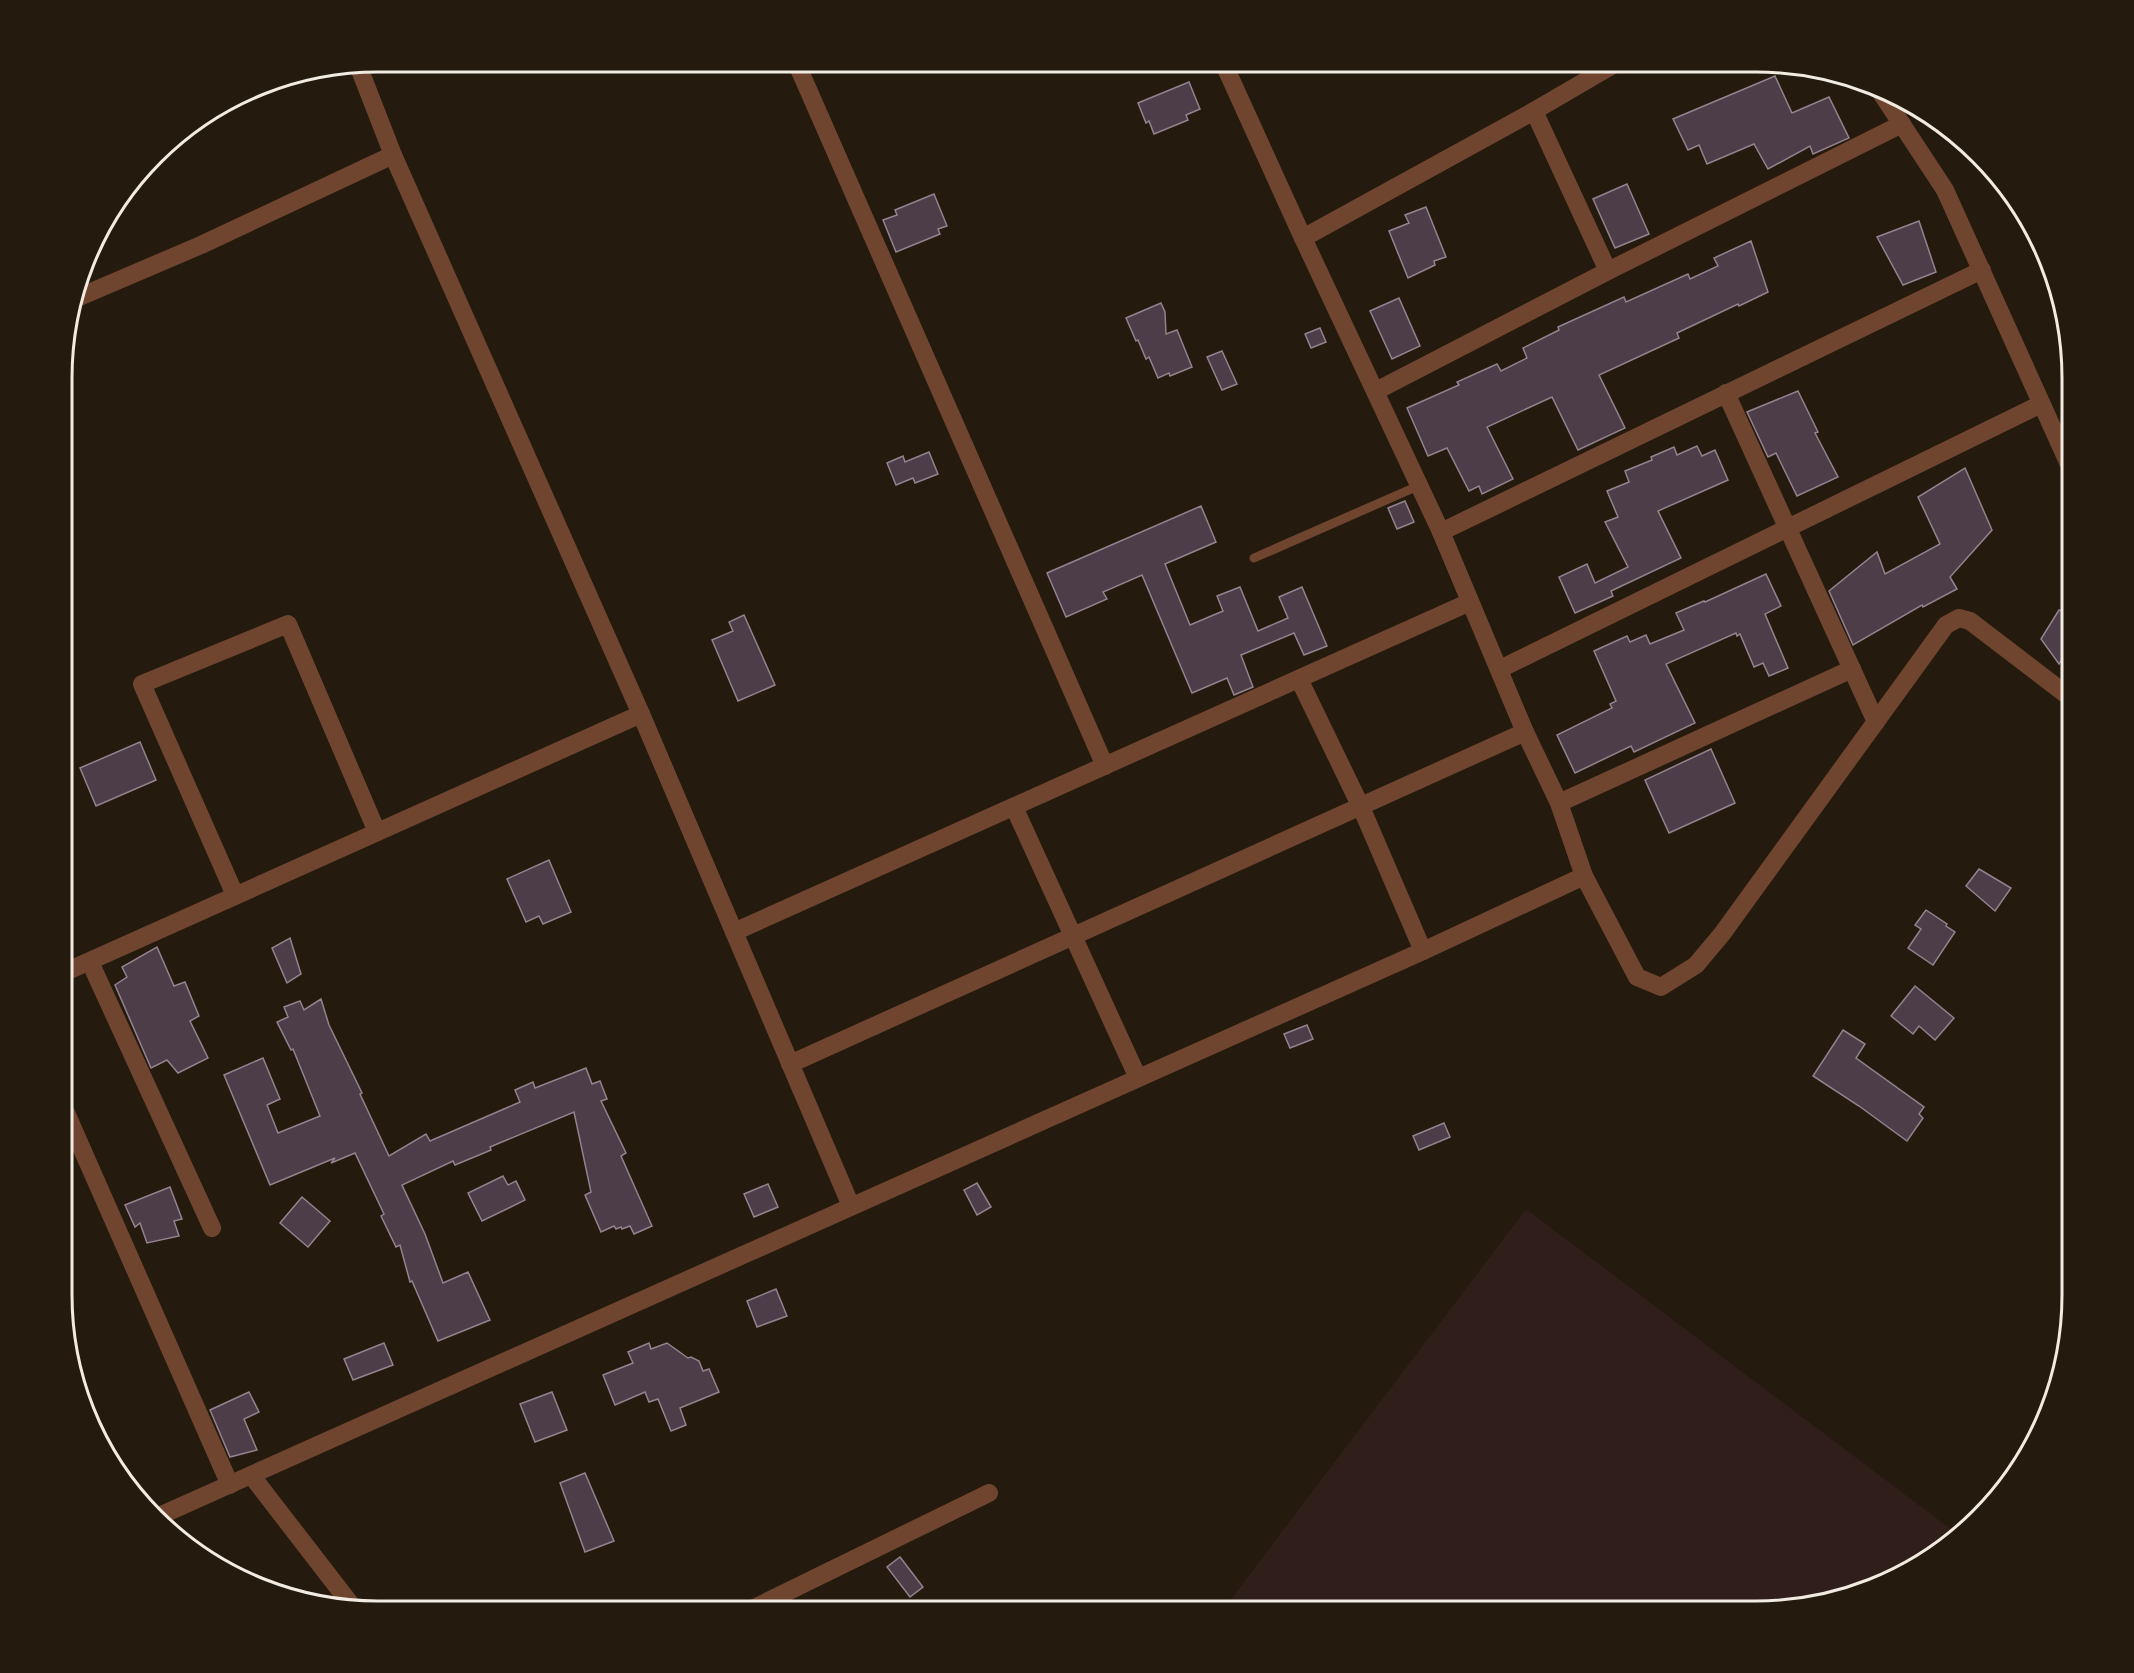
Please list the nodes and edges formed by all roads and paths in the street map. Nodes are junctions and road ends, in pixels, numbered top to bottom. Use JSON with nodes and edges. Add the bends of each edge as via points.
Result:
{"nodes":[{"id":1,"x":800,"y":72,"type":"edge"},
{"id":2,"x":1228,"y":72,"type":"edge"},
{"id":3,"x":1601,"y":72,"type":"edge"},
{"id":4,"x":360,"y":73,"type":"edge"},
{"id":5,"x":1889,"y":103,"type":"edge"},
{"id":6,"x":1534,"y":111,"type":"junction"},
{"id":7,"x":1902,"y":124,"type":"junction"},
{"id":8,"x":393,"y":154,"type":"junction"},
{"id":9,"x":1303,"y":238,"type":"junction"},
{"id":10,"x":1982,"y":270,"type":"junction"},
{"id":11,"x":1608,"y":271,"type":"junction"},
{"id":12,"x":83,"y":295,"type":"edge"},
{"id":13,"x":1376,"y":391,"type":"junction"},
{"id":14,"x":1726,"y":393,"type":"junction"},
{"id":15,"x":2041,"y":404,"type":"junction"},
{"id":16,"x":2062,"y":449,"type":"edge"},
{"id":17,"x":1418,"y":486,"type":"junction"},
{"id":18,"x":1788,"y":526,"type":"junction"},
{"id":19,"x":1441,"y":532,"type":"junction"},
{"id":20,"x":1254,"y":558,"type":"dead end"},
{"id":21,"x":1470,"y":602,"type":"junction"},
{"id":22,"x":1500,"y":669,"type":"junction"},
{"id":23,"x":1852,"y":669,"type":"junction"},
{"id":24,"x":1299,"y":680,"type":"junction"},
{"id":25,"x":2062,"y":691,"type":"edge"},
{"id":26,"x":641,"y":714,"type":"junction"},
{"id":27,"x":1876,"y":722,"type":"junction"},
{"id":28,"x":1525,"y":732,"type":"junction"},
{"id":29,"x":1105,"y":766,"type":"junction"},
{"id":30,"x":1559,"y":803,"type":"junction"},
{"id":31,"x":1014,"y":807,"type":"junction"},
{"id":32,"x":1361,"y":807,"type":"junction"},
{"id":33,"x":377,"y":832,"type":"junction"},
{"id":34,"x":1584,"y":876,"type":"junction"},
{"id":35,"x":235,"y":895,"type":"junction"},
{"id":36,"x":734,"y":932,"type":"junction"},
{"id":37,"x":1074,"y":936,"type":"junction"},
{"id":38,"x":1423,"y":951,"type":"junction"},
{"id":39,"x":90,"y":962,"type":"junction"},
{"id":40,"x":72,"y":969,"type":"edge"},
{"id":41,"x":790,"y":1064,"type":"junction"},
{"id":42,"x":1138,"y":1078,"type":"junction"},
{"id":43,"x":72,"y":1126,"type":"edge"},
{"id":44,"x":851,"y":1206,"type":"junction"},
{"id":45,"x":212,"y":1228,"type":"dead end"},
{"id":46,"x":251,"y":1475,"type":"junction"},
{"id":47,"x":230,"y":1485,"type":"junction"},
{"id":48,"x":989,"y":1493,"type":"dead end"},
{"id":49,"x":165,"y":1514,"type":"edge"},
{"id":50,"x":347,"y":1599,"type":"edge"},
{"id":51,"x":768,"y":1601,"type":"edge"}],
"edges":[{"from":1,"to":29,"type":"street"},
{"from":2,"to":9,"type":"street"},
{"from":3,"to":6,"type":"street"},
{"from":4,"to":8,"type":"street"},
{"from":5,"to":7,"type":"street"},
{"from":6,"to":9,"type":"street"},
{"from":6,"to":11,"type":"street"},
{"from":7,"to":10,"type":"street","via":[[1945,190]]},
{"from":7,"to":11,"type":"street"},
{"from":8,"to":12,"type":"street","via":[[201,245]]},
{"from":8,"to":26,"type":"street"},
{"from":9,"to":13,"type":"street"},
{"from":10,"to":14,"type":"street"},
{"from":10,"to":15,"type":"street"},
{"from":11,"to":13,"type":"street"},
{"from":13,"to":17,"type":"street"},
{"from":14,"to":18,"type":"street"},
{"from":14,"to":19,"type":"street"},
{"from":15,"to":16,"type":"street"},
{"from":15,"to":18,"type":"street"},
{"from":17,"to":19,"type":"street"},
{"from":17,"to":20,"type":"lane"},
{"from":18,"to":22,"type":"street"},
{"from":18,"to":23,"type":"street"},
{"from":19,"to":21,"type":"street"},
{"from":21,"to":22,"type":"street"},
{"from":21,"to":24,"type":"street"},
{"from":22,"to":28,"type":"street"},
{"from":23,"to":27,"type":"street"},
{"from":23,"to":30,"type":"street"},
{"from":24,"to":29,"type":"street"},
{"from":24,"to":32,"type":"street"},
{"from":25,"to":27,"type":"street","via":[[1970,621],[1959,618],[1946,625]]},
{"from":26,"to":33,"type":"street"},
{"from":26,"to":36,"type":"street"},
{"from":27,"to":34,"type":"street","via":[[1722,934],[1696,965],[1661,987],[1637,976]]},
{"from":28,"to":30,"type":"street"},
{"from":28,"to":32,"type":"street"},
{"from":29,"to":31,"type":"street"},
{"from":30,"to":34,"type":"street"},
{"from":31,"to":36,"type":"street"},
{"from":31,"to":37,"type":"street"},
{"from":32,"to":37,"type":"street"},
{"from":32,"to":38,"type":"street"},
{"from":33,"to":35,"type":"street"},
{"from":33,"to":35,"type":"street","via":[[288,624],[142,684]]},
{"from":34,"to":38,"type":"street"},
{"from":35,"to":39,"type":"street"},
{"from":36,"to":41,"type":"street"},
{"from":37,"to":41,"type":"street"},
{"from":37,"to":42,"type":"street"},
{"from":38,"to":42,"type":"street"},
{"from":39,"to":40,"type":"street"},
{"from":39,"to":45,"type":"street"},
{"from":41,"to":44,"type":"street"},
{"from":42,"to":44,"type":"street"},
{"from":43,"to":47,"type":"street"},
{"from":44,"to":46,"type":"street"},
{"from":46,"to":47,"type":"street"},
{"from":46,"to":50,"type":"street"},
{"from":47,"to":49,"type":"street"},
{"from":48,"to":51,"type":"street"}]}
